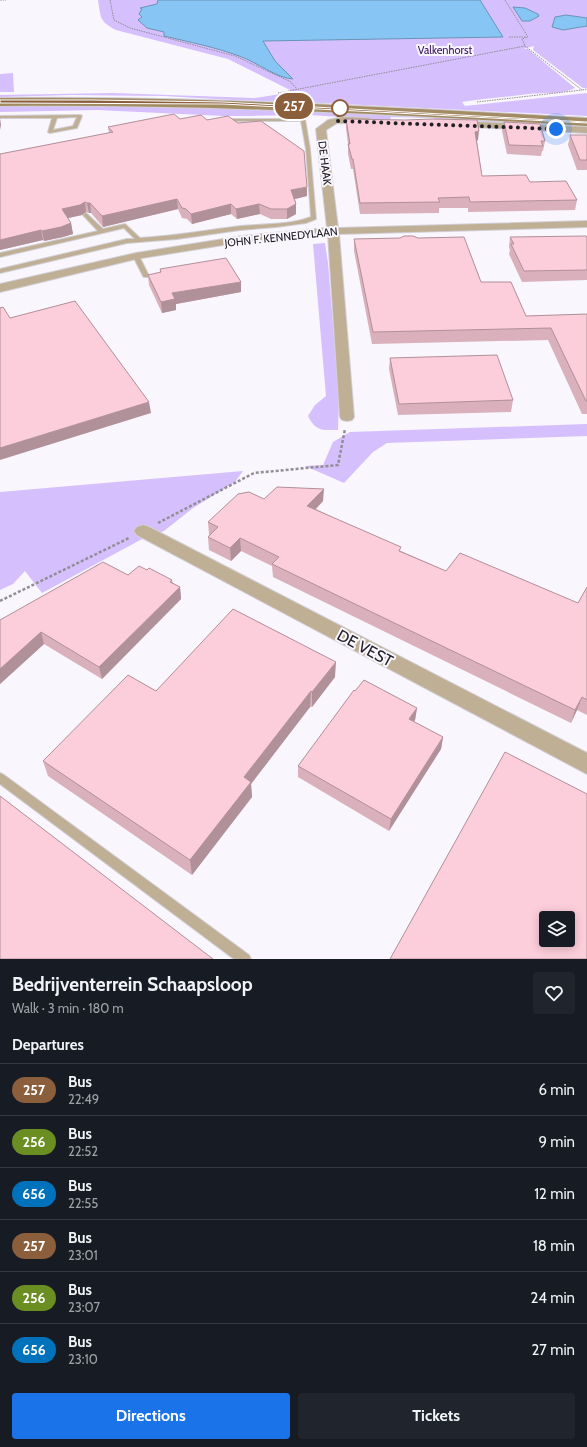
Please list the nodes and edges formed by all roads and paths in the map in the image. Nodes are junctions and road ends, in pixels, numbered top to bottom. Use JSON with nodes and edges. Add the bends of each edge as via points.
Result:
{"nodes":[{"id":1,"x":0,"y":0,"type":"edge"},
{"id":2,"x":6,"y":0,"type":"edge"},
{"id":3,"x":110,"y":0,"type":"edge"},
{"id":4,"x":506,"y":0,"type":"edge"},
{"id":5,"x":509,"y":37,"type":"dead end"},
{"id":6,"x":528,"y":37,"type":"junction"},
{"id":7,"x":525,"y":46,"type":"junction"},
{"id":8,"x":582,"y":90,"type":"junction"},
{"id":9,"x":587,"y":90,"type":"edge"},
{"id":10,"x":517,"y":97,"type":"dead end"},
{"id":11,"x":0,"y":102,"type":"edge"},
{"id":12,"x":55,"y":116,"type":"junction"},
{"id":13,"x":0,"y":117,"type":"edge"},
{"id":14,"x":221,"y":120,"type":"edge"},
{"id":15,"x":376,"y":121,"type":"edge"},
{"id":16,"x":391,"y":122,"type":"edge"},
{"id":17,"x":587,"y":122,"type":"edge"},
{"id":18,"x":587,"y":130,"type":"edge"},
{"id":19,"x":86,"y":216,"type":"edge"},
{"id":20,"x":587,"y":224,"type":"edge"},
{"id":21,"x":568,"y":226,"type":"junction"},
{"id":22,"x":587,"y":228,"type":"edge"},
{"id":23,"x":334,"y":231,"type":"junction"},
{"id":24,"x":102,"y":232,"type":"junction"},
{"id":25,"x":139,"y":240,"type":"junction"},
{"id":26,"x":0,"y":255,"type":"edge"},
{"id":27,"x":136,"y":256,"type":"junction"},
{"id":28,"x":0,"y":271,"type":"edge"},
{"id":29,"x":146,"y":276,"type":"dead end"},
{"id":30,"x":0,"y":288,"type":"edge"},
{"id":31,"x":347,"y":417,"type":"joint"},
{"id":32,"x":143,"y":531,"type":"junction"},
{"id":33,"x":0,"y":601,"type":"edge"},
{"id":34,"x":587,"y":764,"type":"edge"},
{"id":35,"x":0,"y":778,"type":"edge"},
{"id":36,"x":245,"y":959,"type":"edge"}],
"edges":[{"from":1,"to":2,"type":"path"},
{"from":3,"to":7,"type":"path","via":[[114,20],[130,28],[235,56],[291,82],[297,90]]},
{"from":4,"to":6,"type":"path"},
{"from":5,"to":6,"type":"path"},
{"from":6,"to":7,"type":"path","via":[[522,39]]},
{"from":7,"to":8,"type":"path"},
{"from":8,"to":9,"type":"path"},
{"from":8,"to":10,"type":"path"},
{"from":11,"to":17,"type":"street","via":[[223,103]]},
{"from":12,"to":12,"type":"lane","via":[[50,132],[75,127],[80,116]]},
{"from":12,"to":13,"type":"lane"},
{"from":14,"to":25,"type":"lane","via":[[303,120],[314,218],[276,225]]},
{"from":15,"to":23,"type":"street","name":"DE HAAK","via":[[337,121],[325,124],[321,129]]},
{"from":16,"to":18,"type":"street"},
{"from":19,"to":24,"type":"lane"},
{"from":20,"to":21,"type":"street","name":"JOHN F. KENNEDYLAAN"},
{"from":21,"to":22,"type":"street","name":"JOHN F. KENNEDYLAAN"},
{"from":21,"to":23,"type":"street","name":"JOHN F. KENNEDYLAAN"},
{"from":23,"to":27,"type":"street","name":"JOHN F. KENNEDYLAAN","via":[[242,239]]},
{"from":23,"to":31,"type":"street","name":"DE HAAK"},
{"from":24,"to":25,"type":"lane","via":[[125,226]]},
{"from":24,"to":26,"type":"lane"},
{"from":25,"to":28,"type":"lane"},
{"from":27,"to":29,"type":"lane"},
{"from":27,"to":30,"type":"street","name":"JOHN F. KENNEDYLAAN"},
{"from":31,"to":32,"type":"path","via":[[338,465],[254,473]]},
{"from":32,"to":33,"type":"path"},
{"from":32,"to":34,"type":"street","name":"DE VEST"},
{"from":35,"to":36,"type":"lane"}]}
